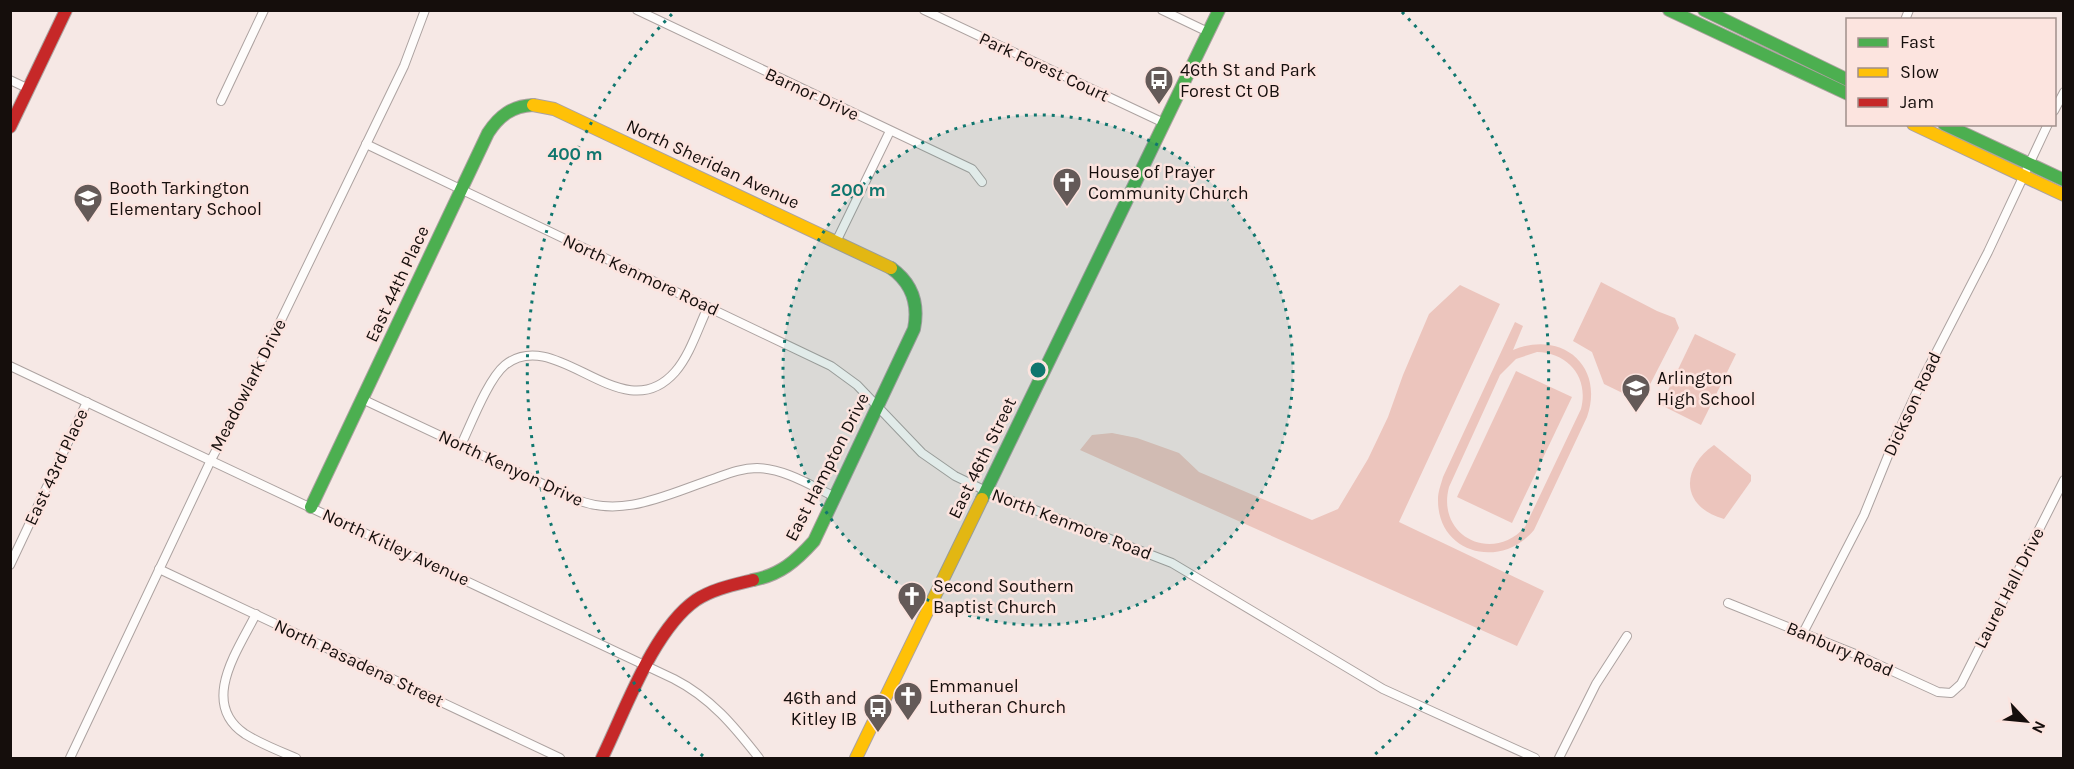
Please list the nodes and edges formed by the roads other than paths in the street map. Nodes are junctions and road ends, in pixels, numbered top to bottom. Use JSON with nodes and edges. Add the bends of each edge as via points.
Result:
{"nodes":[{"id":1,"x":66,"y":10,"type":"edge"},
{"id":2,"x":264,"y":10,"type":"edge"},
{"id":3,"x":424,"y":10,"type":"edge"},
{"id":4,"x":637,"y":10,"type":"edge"},
{"id":5,"x":924,"y":10,"type":"edge"},
{"id":6,"x":1162,"y":10,"type":"edge"},
{"id":7,"x":1219,"y":10,"type":"edge"},
{"id":8,"x":1669,"y":10,"type":"edge"},
{"id":9,"x":1708,"y":12,"type":"edge"},
{"id":10,"x":1208,"y":32,"type":"junction"},
{"id":11,"x":1846,"y":79,"type":"edge"},
{"id":12,"x":10,"y":80,"type":"edge"},
{"id":13,"x":29,"y":89,"type":"junction"},
{"id":14,"x":2064,"y":92,"type":"edge"},
{"id":15,"x":1846,"y":93,"type":"edge"},
{"id":16,"x":221,"y":101,"type":"dead end"},
{"id":17,"x":539,"y":105,"type":"joint"},
{"id":18,"x":2056,"y":109,"type":"edge"},
{"id":19,"x":1164,"y":123,"type":"junction"},
{"id":20,"x":1917,"y":126,"type":"edge"},
{"id":21,"x":1948,"y":126,"type":"edge"},
{"id":22,"x":2047,"y":126,"type":"edge"},
{"id":23,"x":10,"y":127,"type":"edge"},
{"id":24,"x":890,"y":130,"type":"junction"},
{"id":25,"x":366,"y":144,"type":"junction"},
{"id":26,"x":2029,"y":163,"type":"junction"},
{"id":27,"x":2023,"y":176,"type":"junction"},
{"id":28,"x":2064,"y":180,"type":"edge"},
{"id":29,"x":982,"y":182,"type":"dead end"},
{"id":30,"x":461,"y":190,"type":"junction"},
{"id":31,"x":2064,"y":195,"type":"edge"},
{"id":32,"x":836,"y":242,"type":"junction"},
{"id":33,"x":708,"y":307,"type":"junction"},
{"id":34,"x":916,"y":308,"type":"joint"},
{"id":35,"x":10,"y":366,"type":"edge"},
{"id":36,"x":362,"y":399,"type":"junction"},
{"id":37,"x":87,"y":402,"type":"junction"},
{"id":38,"x":878,"y":406,"type":"junction"},
{"id":39,"x":461,"y":446,"type":"junction"},
{"id":40,"x":211,"y":460,"type":"junction"},
{"id":41,"x":2064,"y":480,"type":"edge"},
{"id":42,"x":986,"y":491,"type":"junction"},
{"id":43,"x":835,"y":497,"type":"junction"},
{"id":44,"x":311,"y":507,"type":"junction"},
{"id":45,"x":10,"y":565,"type":"edge"},
{"id":46,"x":159,"y":569,"type":"junction"},
{"id":47,"x":1728,"y":603,"type":"dead end"},
{"id":48,"x":256,"y":614,"type":"junction"},
{"id":49,"x":1803,"y":633,"type":"junction"},
{"id":50,"x":1627,"y":636,"type":"dead end"},
{"id":51,"x":646,"y":666,"type":"junction"},
{"id":52,"x":1951,"y":693,"type":"joint"},
{"id":53,"x":70,"y":759,"type":"edge"},
{"id":54,"x":296,"y":759,"type":"edge"},
{"id":55,"x":560,"y":759,"type":"edge"},
{"id":56,"x":602,"y":759,"type":"edge"},
{"id":57,"x":759,"y":759,"type":"edge"},
{"id":58,"x":856,"y":759,"type":"edge"},
{"id":59,"x":1535,"y":759,"type":"edge"},
{"id":60,"x":1559,"y":759,"type":"edge"}],
"edges":[{"from":1,"to":13,"type":"street"},
{"from":2,"to":16,"type":"street"},
{"from":3,"to":25,"type":"street","name":"Meadowlark Drive","via":[[404,66]]},
{"from":4,"to":24,"type":"street","name":"Barnor Drive"},
{"from":5,"to":19,"type":"street","name":"Park Forest Court"},
{"from":6,"to":10,"type":"street"},
{"from":7,"to":10,"type":"street","name":"East 46th Street"},
{"from":8,"to":15,"type":"street"},
{"from":9,"to":11,"type":"street"},
{"from":10,"to":19,"type":"street","name":"East 46th Street"},
{"from":12,"to":13,"type":"street"},
{"from":13,"to":23,"type":"street"},
{"from":14,"to":18,"type":"street"},
{"from":17,"to":30,"type":"street","name":"East 44th Place","via":[[519,106],[496,120]]},
{"from":17,"to":32,"type":"street","name":"North Sheridan Avenue"},
{"from":19,"to":42,"type":"street","name":"East 46th Street"},
{"from":20,"to":27,"type":"street"},
{"from":21,"to":26,"type":"street"},
{"from":22,"to":26,"type":"street","name":"Dickson Road"},
{"from":24,"to":29,"type":"street","name":"Barnor Drive","via":[[972,169]]},
{"from":24,"to":32,"type":"street"},
{"from":25,"to":30,"type":"street","name":"North Kenmore Road"},
{"from":25,"to":40,"type":"street","name":"Meadowlark Drive"},
{"from":26,"to":27,"type":"street","name":"Dickson Road"},
{"from":26,"to":28,"type":"street"},
{"from":27,"to":31,"type":"street"},
{"from":27,"to":49,"type":"street","name":"Dickson Road","via":[[1904,419],[1864,515]]},
{"from":30,"to":33,"type":"street","name":"North Kenmore Road"},
{"from":30,"to":36,"type":"street","name":"East 44th Place"},
{"from":32,"to":34,"type":"street","name":"North Sheridan Avenue","via":[[895,270],[912,290]]},
{"from":33,"to":38,"type":"street","name":"North Kenmore Road","via":[[838,370]]},
{"from":33,"to":39,"type":"street","via":[[676,372],[645,389],[614,387],[546,357],[526,356],[511,361],[494,378]]},
{"from":34,"to":38,"type":"street","name":"East Hampton Drive","via":[[914,329]]},
{"from":35,"to":37,"type":"street","name":"North Kitley Avenue"},
{"from":36,"to":39,"type":"street","name":"North Kenyon Drive"},
{"from":36,"to":44,"type":"street","name":"East 44th Place"},
{"from":37,"to":40,"type":"street","name":"North Kitley Avenue"},
{"from":37,"to":45,"type":"street","name":"East 43rd Place"},
{"from":38,"to":42,"type":"street","name":"North Kenmore Road","via":[[935,463]]},
{"from":38,"to":43,"type":"street","name":"East Hampton Drive"},
{"from":39,"to":43,"type":"street","name":"North Kenyon Drive","via":[[598,506],[642,503],[749,468],[781,472]]},
{"from":40,"to":44,"type":"street","name":"North Kitley Avenue"},
{"from":40,"to":46,"type":"street","name":"Meadowlark Drive"},
{"from":41,"to":52,"type":"street","name":"Laurel Hall Drive","via":[[1961,684]]},
{"from":42,"to":58,"type":"street","name":"East 46th Street"},
{"from":42,"to":59,"type":"street","name":"North Kenmore Road","via":[[1172,563],[1383,689]]},
{"from":43,"to":51,"type":"street","name":"East Hampton Drive","via":[[813,541],[796,562],[775,575],[722,588],[691,604],[655,645]]},
{"from":44,"to":51,"type":"street","name":"North Kitley Avenue"},
{"from":46,"to":48,"type":"street","name":"North Pasadena Street"},
{"from":46,"to":53,"type":"street","name":"Meadowlark Drive"},
{"from":47,"to":49,"type":"street","name":"Banbury Road"},
{"from":48,"to":54,"type":"street","via":[[226,676],[225,709],[246,734]]},
{"from":48,"to":55,"type":"street","name":"North Pasadena Street"},
{"from":49,"to":52,"type":"street","name":"Banbury Road","via":[[1938,692]]},
{"from":50,"to":60,"type":"street","via":[[1596,684]]},
{"from":51,"to":56,"type":"street","name":"East Hampton Drive"},
{"from":51,"to":57,"type":"street","name":"North Kitley Avenue","via":[[708,700]]}]}
